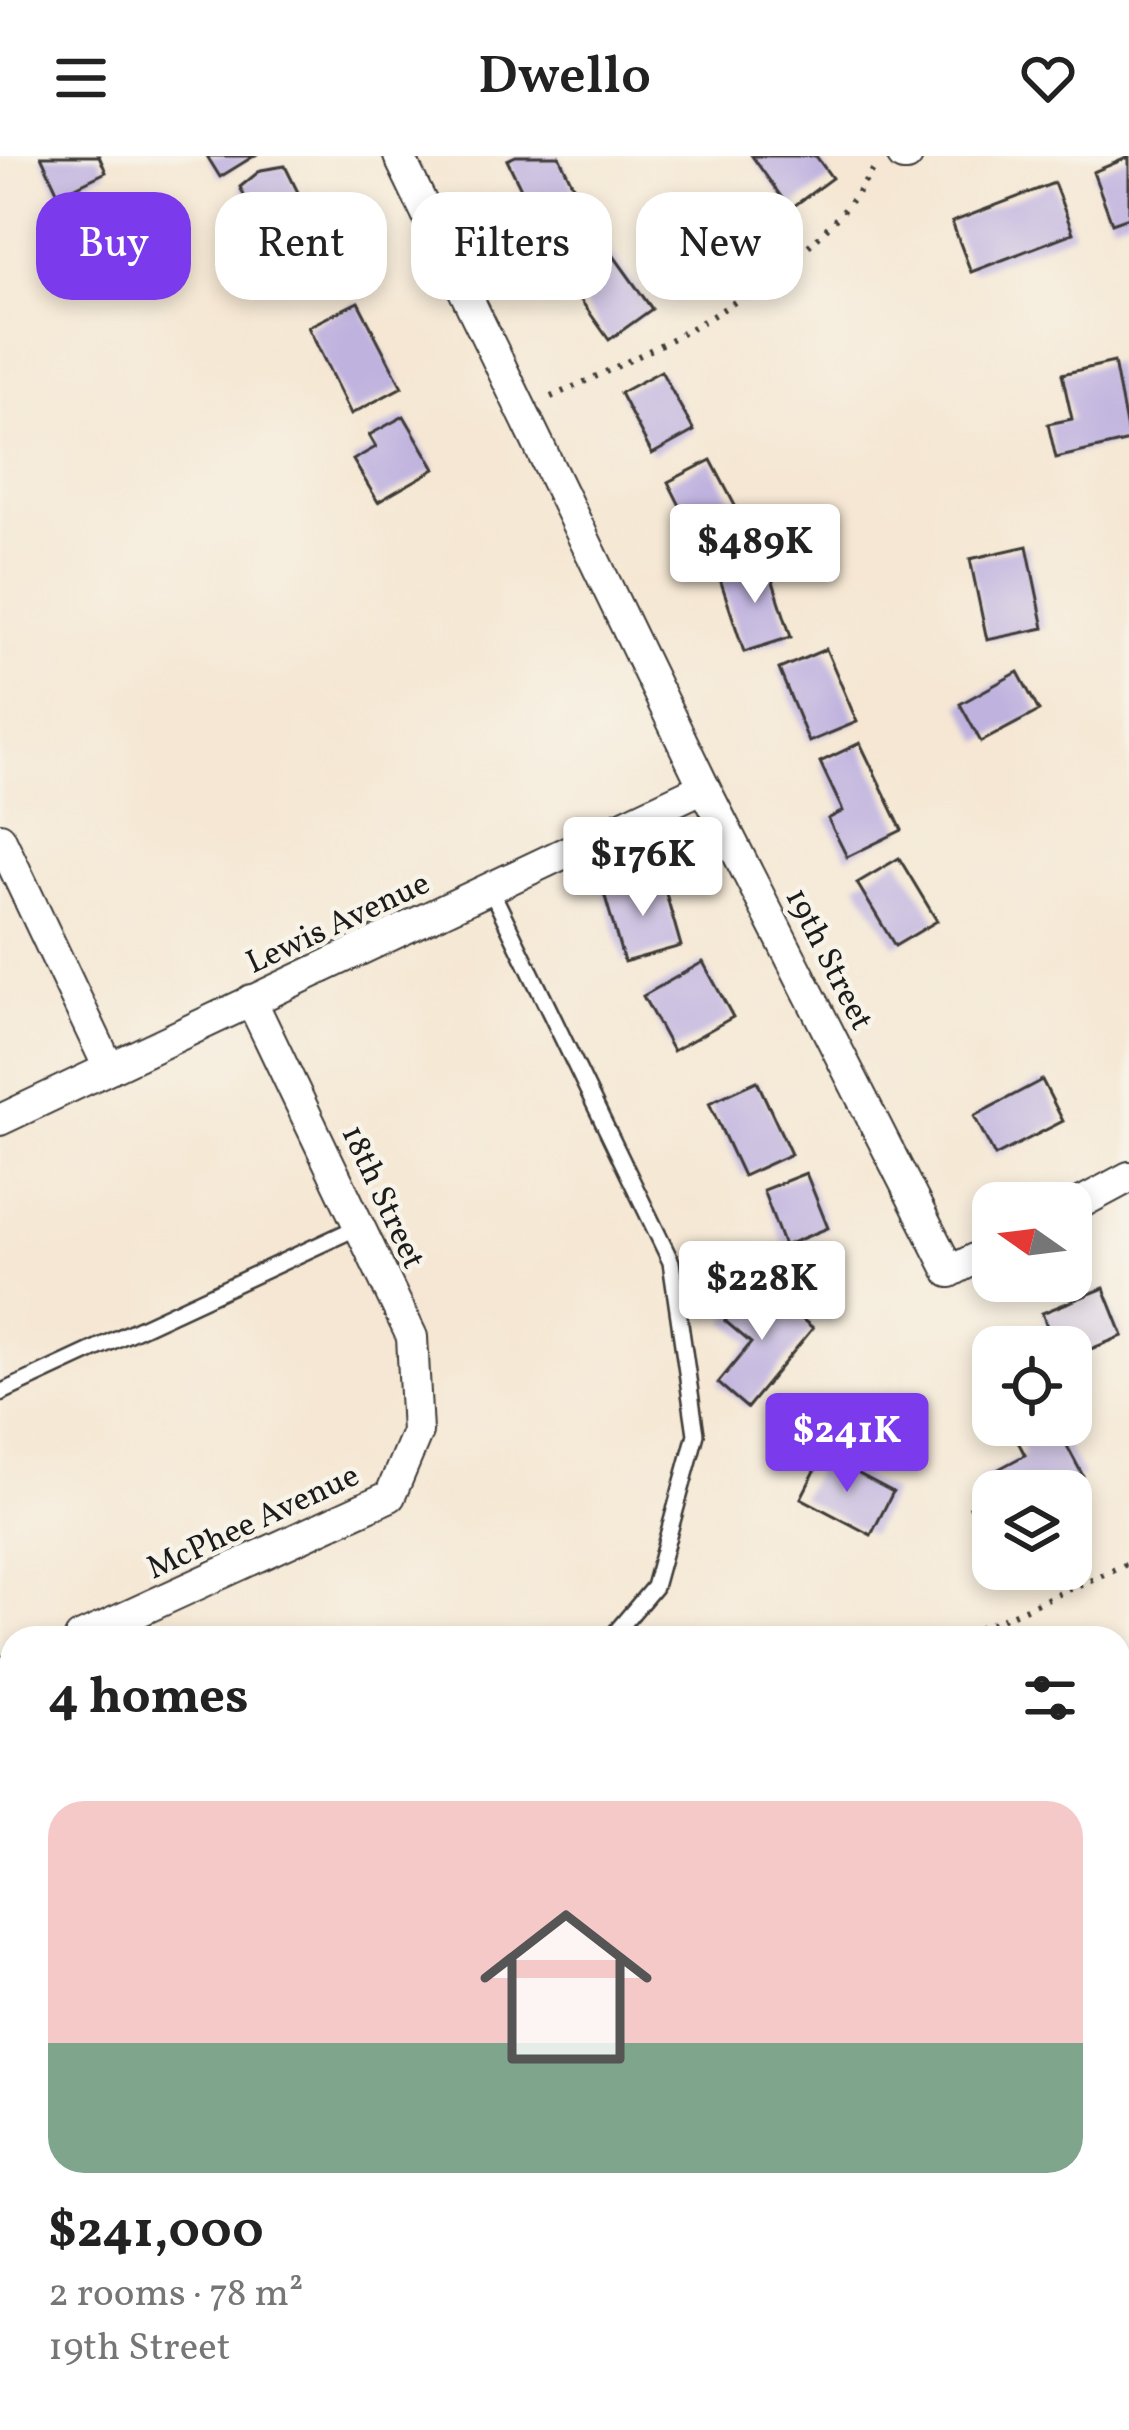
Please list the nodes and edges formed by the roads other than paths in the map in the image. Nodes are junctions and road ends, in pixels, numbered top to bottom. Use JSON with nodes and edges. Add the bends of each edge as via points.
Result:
{"nodes":[{"id":1,"x":399,"y":156,"type":"edge"},
{"id":2,"x":704,"y":787,"type":"junction"},
{"id":3,"x":0,"y":838,"type":"edge"},
{"id":4,"x":490,"y":888,"type":"junction"},
{"id":5,"x":251,"y":1000,"type":"junction"},
{"id":6,"x":109,"y":1068,"type":"junction"},
{"id":7,"x":0,"y":1120,"type":"edge"},
{"id":8,"x":1129,"y":1177,"type":"edge"},
{"id":9,"x":1092,"y":1197,"type":"edge"},
{"id":10,"x":361,"y":1226,"type":"junction"},
{"id":11,"x":972,"y":1260,"type":"edge"},
{"id":12,"x":0,"y":1393,"type":"edge"},
{"id":13,"x":417,"y":1432,"type":"joint"},
{"id":14,"x":106,"y":1626,"type":"edge"},
{"id":15,"x":620,"y":1626,"type":"edge"}],
"edges":[{"from":1,"to":2,"type":"street","name":"19th Street"},
{"from":2,"to":4,"type":"street","name":"Lewis Avenue"},
{"from":2,"to":11,"type":"street","name":"19th Street","via":[[950,1272]]},
{"from":3,"to":6,"type":"street"},
{"from":4,"to":5,"type":"street","name":"Lewis Avenue"},
{"from":4,"to":15,"type":"lane","via":[[671,1262],[696,1434],[654,1586]]},
{"from":5,"to":6,"type":"street","name":"Lewis Avenue"},
{"from":5,"to":10,"type":"street","name":"18th Street"},
{"from":6,"to":7,"type":"street","name":"Lewis Avenue"},
{"from":8,"to":9,"type":"street"},
{"from":10,"to":12,"type":"lane"},
{"from":10,"to":13,"type":"street","name":"18th Street","via":[[412,1337]]},
{"from":13,"to":14,"type":"street","name":"McPhee Avenue","via":[[390,1496]]}]}
